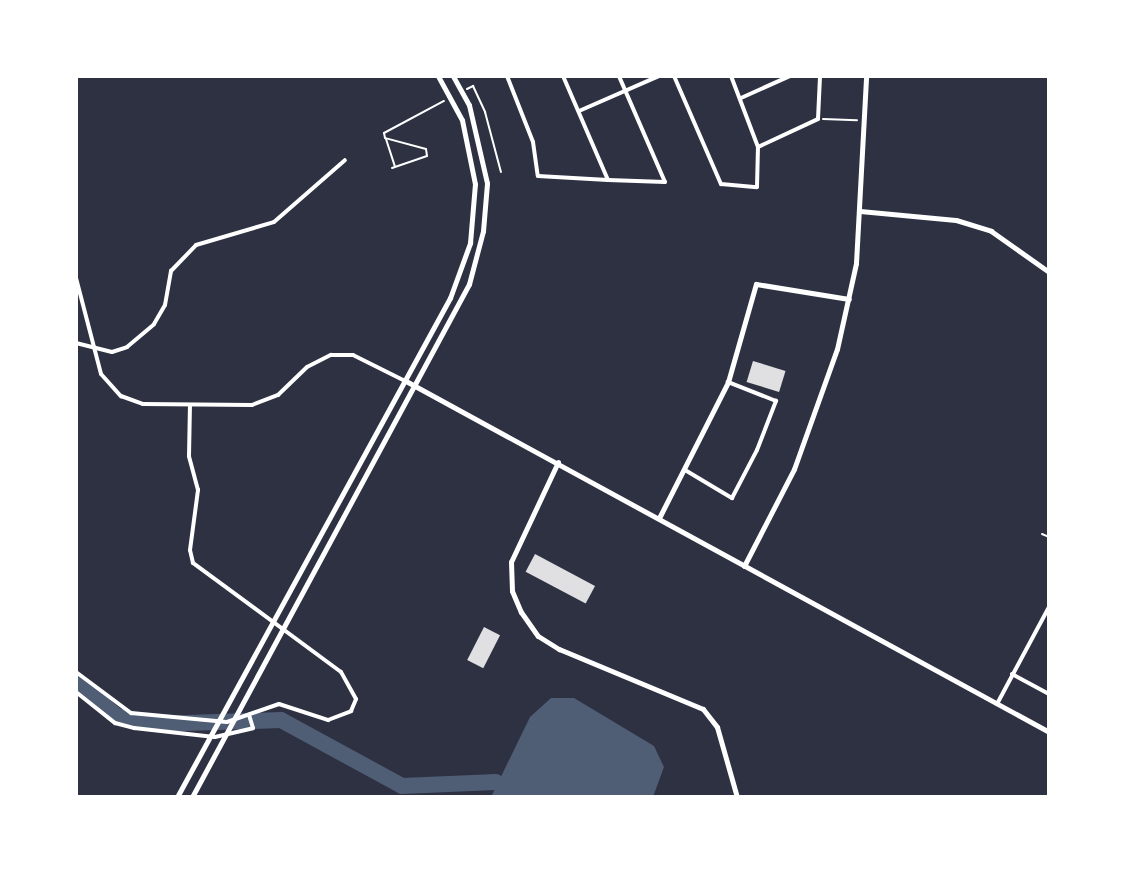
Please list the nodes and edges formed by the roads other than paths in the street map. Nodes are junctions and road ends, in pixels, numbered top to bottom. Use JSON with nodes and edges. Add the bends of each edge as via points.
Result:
{"nodes":[{"id":1,"x":438,"y":76,"type":"edge"},
{"id":2,"x":453,"y":76,"type":"edge"},
{"id":3,"x":507,"y":76,"type":"edge"},
{"id":4,"x":563,"y":76,"type":"edge"},
{"id":5,"x":619,"y":76,"type":"edge"},
{"id":6,"x":659,"y":76,"type":"edge"},
{"id":7,"x":674,"y":76,"type":"edge"},
{"id":8,"x":731,"y":76,"type":"edge"},
{"id":9,"x":790,"y":76,"type":"edge"},
{"id":10,"x":820,"y":76,"type":"edge"},
{"id":11,"x":866,"y":76,"type":"edge"},
{"id":12,"x":625,"y":90,"type":"junction"},
{"id":13,"x":740,"y":98,"type":"junction"},
{"id":14,"x":579,"y":111,"type":"junction"},
{"id":15,"x":758,"y":147,"type":"junction"},
{"id":16,"x":345,"y":160,"type":"dead end"},
{"id":17,"x":608,"y":180,"type":"junction"},
{"id":18,"x":860,"y":211,"type":"junction"},
{"id":19,"x":1049,"y":272,"type":"edge"},
{"id":20,"x":76,"y":278,"type":"edge"},
{"id":21,"x":849,"y":299,"type":"junction"},
{"id":22,"x":76,"y":343,"type":"edge"},
{"id":23,"x":91,"y":349,"type":"junction"},
{"id":24,"x":403,"y":380,"type":"junction"},
{"id":25,"x":728,"y":382,"type":"junction"},
{"id":26,"x":416,"y":387,"type":"junction"},
{"id":27,"x":190,"y":405,"type":"junction"},
{"id":28,"x":558,"y":462,"type":"junction"},
{"id":29,"x":685,"y":470,"type":"junction"},
{"id":30,"x":659,"y":518,"type":"junction"},
{"id":31,"x":744,"y":566,"type":"junction"},
{"id":32,"x":1049,"y":607,"type":"edge"},
{"id":33,"x":76,"y":672,"type":"edge"},
{"id":34,"x":1012,"y":674,"type":"junction"},
{"id":35,"x":76,"y":692,"type":"edge"},
{"id":36,"x":1049,"y":694,"type":"edge"},
{"id":37,"x":997,"y":704,"type":"junction"},
{"id":38,"x":249,"y":715,"type":"junction"},
{"id":39,"x":1049,"y":732,"type":"edge"},
{"id":40,"x":177,"y":797,"type":"edge"},
{"id":41,"x":192,"y":797,"type":"edge"},
{"id":42,"x":737,"y":797,"type":"edge"}],
"edges":[{"from":1,"to":24,"type":"street","via":[[462,120],[475,184],[470,243],[450,298]]},
{"from":2,"to":26,"type":"street","via":[[469,105],[481,150],[487,183],[483,231],[469,284]]},
{"from":3,"to":17,"type":"street","via":[[533,142],[538,176]]},
{"from":4,"to":14,"type":"street"},
{"from":5,"to":12,"type":"street"},
{"from":6,"to":12,"type":"street"},
{"from":7,"to":15,"type":"street","via":[[721,184],[757,187]]},
{"from":8,"to":13,"type":"street"},
{"from":9,"to":13,"type":"street"},
{"from":10,"to":15,"type":"street","via":[[818,119]]},
{"from":11,"to":18,"type":"street"},
{"from":12,"to":14,"type":"street"},
{"from":12,"to":17,"type":"street","via":[[665,182]]},
{"from":13,"to":15,"type":"street"},
{"from":14,"to":17,"type":"street"},
{"from":16,"to":23,"type":"street","via":[[274,222],[196,245],[171,271],[165,305],[154,324],[127,347],[112,352]]},
{"from":18,"to":19,"type":"street","via":[[968,224],[1029,253]]},
{"from":18,"to":21,"type":"street"},
{"from":20,"to":23,"type":"street"},
{"from":21,"to":25,"type":"street","via":[[756,284]]},
{"from":21,"to":31,"type":"street","via":[[820,405]]},
{"from":22,"to":23,"type":"street"},
{"from":23,"to":27,"type":"street","via":[[101,374],[121,396],[143,404]]},
{"from":24,"to":26,"type":"street"},
{"from":24,"to":27,"type":"street","via":[[353,355],[331,355],[307,367],[278,395],[252,405]]},
{"from":24,"to":40,"type":"street"},
{"from":25,"to":29,"type":"street"},
{"from":25,"to":29,"type":"street","via":[[776,401],[757,450],[732,498]]},
{"from":26,"to":28,"type":"street"},
{"from":26,"to":41,"type":"street"},
{"from":27,"to":38,"type":"street","via":[[189,456],[198,490],[193,563],[341,672],[356,699],[341,719],[328,720],[279,704]]},
{"from":28,"to":30,"type":"street"},
{"from":28,"to":42,"type":"street","via":[[511,562],[512,591],[521,612],[538,636],[559,649],[703,709],[717,727]]},
{"from":29,"to":30,"type":"street"},
{"from":30,"to":31,"type":"street"},
{"from":31,"to":37,"type":"street"},
{"from":32,"to":34,"type":"street"},
{"from":33,"to":38,"type":"street","via":[[117,706],[204,721],[227,722]]},
{"from":34,"to":36,"type":"street"},
{"from":34,"to":37,"type":"street"},
{"from":35,"to":38,"type":"street","via":[[115,723],[134,728],[215,737],[253,728]]},
{"from":37,"to":39,"type":"street"}]}
